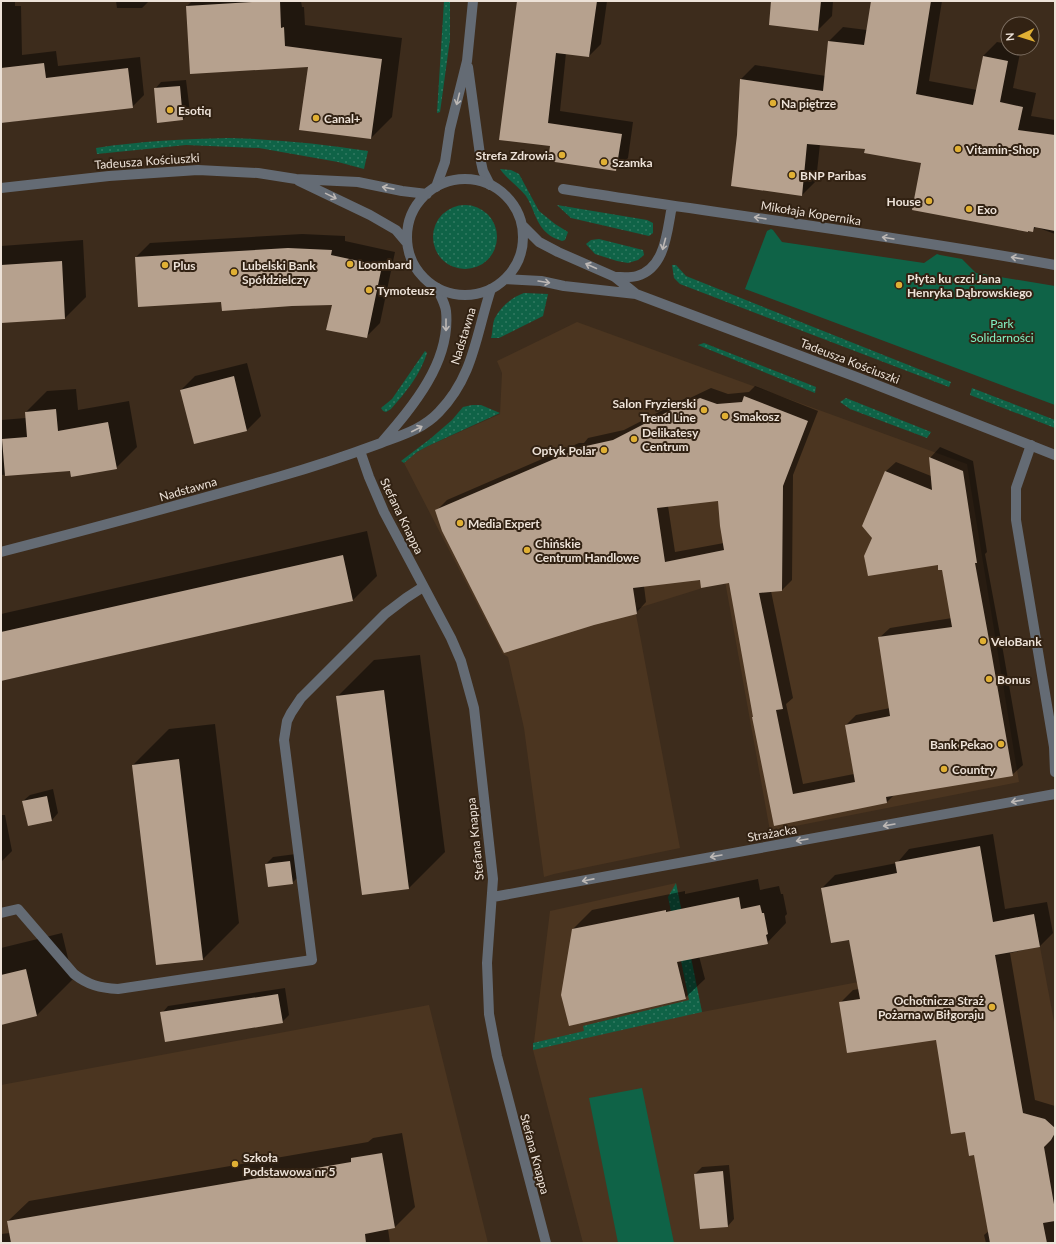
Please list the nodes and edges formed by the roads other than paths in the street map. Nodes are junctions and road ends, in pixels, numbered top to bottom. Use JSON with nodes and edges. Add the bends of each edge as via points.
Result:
{"nodes":[{"id":1,"x":473,"y":1,"type":"edge"},
{"id":2,"x":467,"y":61,"type":"junction"},
{"id":3,"x":296,"y":179,"type":"junction"},
{"id":4,"x":490,"y":185,"type":"junction"},
{"id":5,"x":436,"y":187,"type":"junction"},
{"id":6,"x":1,"y":188,"type":"edge"},
{"id":7,"x":563,"y":189,"type":"dead end"},
{"id":8,"x":427,"y":194,"type":"junction"},
{"id":9,"x":672,"y":206,"type":"junction"},
{"id":10,"x":522,"y":225,"type":"junction"},
{"id":11,"x":407,"y":243,"type":"junction"},
{"id":12,"x":1055,"y":265,"type":"edge"},
{"id":13,"x":615,"y":277,"type":"junction"},
{"id":14,"x":505,"y":279,"type":"junction"},
{"id":15,"x":437,"y":288,"type":"junction"},
{"id":16,"x":491,"y":289,"type":"junction"},
{"id":17,"x":636,"y":294,"type":"junction"},
{"id":18,"x":381,"y":443,"type":"junction"},
{"id":19,"x":1031,"y":445,"type":"junction"},
{"id":20,"x":360,"y":451,"type":"junction"},
{"id":21,"x":1055,"y":455,"type":"edge"},
{"id":22,"x":1,"y":552,"type":"edge"},
{"id":23,"x":423,"y":587,"type":"junction"},
{"id":24,"x":1055,"y":772,"type":"edge"},
{"id":25,"x":1055,"y":794,"type":"edge"},
{"id":26,"x":493,"y":897,"type":"junction"},
{"id":27,"x":1,"y":913,"type":"edge"},
{"id":28,"x":546,"y":1243,"type":"edge"}],
"edges":[{"from":1,"to":2,"type":"street"},
{"from":2,"to":4,"type":"street","via":[[481,162]]},
{"from":2,"to":5,"type":"street","one_way":true,"via":[[450,129],[445,162]]},
{"from":3,"to":6,"type":"street","name":"Tadeusza Kościuszki","via":[[238,171],[186,170]]},
{"from":8,"to":3,"type":"street","name":"Tadeusza Kościuszki","one_way":true,"via":[[358,182]]},
{"from":3,"to":11,"type":"street","name":"Tadeusza Kościuszki","one_way":true,"via":[[370,215],[396,230]]},
{"from":4,"to":5,"type":"street","via":[[462,179]]},
{"from":4,"to":10,"type":"street","via":[[507,197]]},
{"from":5,"to":8,"type":"street"},
{"from":7,"to":9,"type":"street","name":"Mikołaja Kopernika"},
{"from":8,"to":11,"type":"street","via":[[413,211]]},
{"from":12,"to":9,"type":"street","name":"Mikołaja Kopernika","one_way":true},
{"from":9,"to":13,"type":"street","one_way":true,"via":[[664,247],[657,262],[643,274]]},
{"from":13,"to":10,"type":"street","name":"Tadeusza Kościuszki","one_way":true,"via":[[539,242]]},
{"from":10,"to":14,"type":"street","via":[[523,244],[520,254],[517,263]]},
{"from":11,"to":15,"type":"street","via":[[420,274]]},
{"from":13,"to":17,"type":"street","name":"Tadeusza Kościuszki"},
{"from":14,"to":16,"type":"street"},
{"from":14,"to":17,"type":"street","name":"Tadeusza Kościuszki","one_way":true,"via":[[541,281]]},
{"from":15,"to":16,"type":"street","via":[[455,294],[474,295]]},
{"from":15,"to":18,"type":"street","name":"Nadstawna","one_way":true,"via":[[446,310],[446,332],[440,356],[419,398]]},
{"from":18,"to":16,"type":"street","name":"Nadstawna","one_way":true,"via":[[420,428],[449,401],[467,371]]},
{"from":17,"to":19,"type":"street","name":"Tadeusza Kościuszki"},
{"from":18,"to":20,"type":"street","name":"Nadstawna"},
{"from":19,"to":21,"type":"street","name":"Tadeusza Kościuszki"},
{"from":19,"to":24,"type":"street","via":[[1016,488],[1016,520],[1054,747]]},
{"from":20,"to":22,"type":"street","name":"Nadstawna","via":[[154,513]]},
{"from":20,"to":23,"type":"street","name":"Stefana Knappa","via":[[384,512]]},
{"from":23,"to":26,"type":"street","name":"Stefana Knappa","via":[[461,661],[474,708],[492,855]]},
{"from":23,"to":27,"type":"street","via":[[370,628],[302,698],[287,721],[284,740],[312,960],[118,989],[104,988],[84,982],[74,974],[18,909]]},
{"from":25,"to":26,"type":"street","name":"Strażacka","one_way":true},
{"from":26,"to":28,"type":"street","name":"Stefana Knappa","via":[[487,963],[489,1014],[498,1063]]}]}
